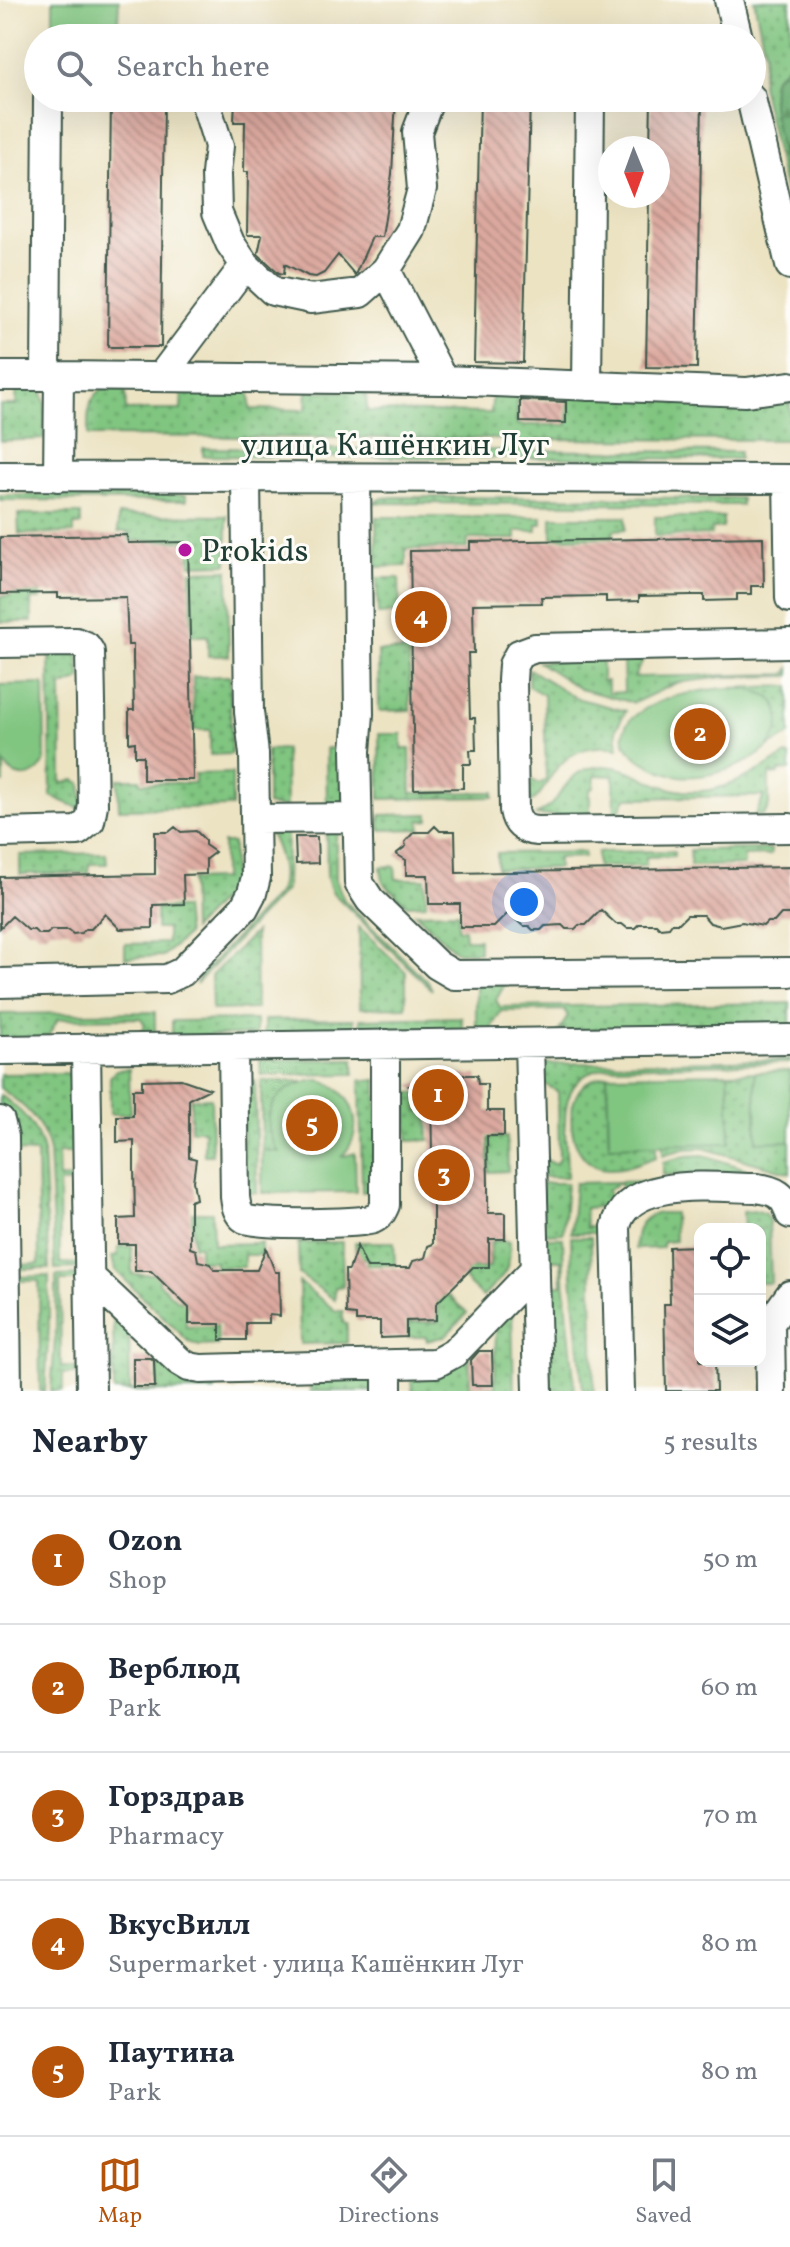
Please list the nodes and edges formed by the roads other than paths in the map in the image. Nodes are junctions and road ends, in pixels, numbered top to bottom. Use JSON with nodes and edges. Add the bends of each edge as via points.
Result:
{"nodes":[{"id":1,"x":729,"y":0,"type":"edge"},
{"id":2,"x":732,"y":24,"type":"edge"},
{"id":3,"x":48,"y":112,"type":"edge"},
{"id":4,"x":208,"y":112,"type":"edge"},
{"id":5,"x":425,"y":112,"type":"edge"},
{"id":6,"x":590,"y":112,"type":"edge"},
{"id":7,"x":754,"y":112,"type":"edge"},
{"id":8,"x":245,"y":265,"type":"junction"},
{"id":9,"x":790,"y":265,"type":"edge"},
{"id":10,"x":386,"y":270,"type":"junction"},
{"id":11,"x":0,"y":376,"type":"edge"},
{"id":12,"x":53,"y":376,"type":"junction"},
{"id":13,"x":161,"y":377,"type":"junction"},
{"id":14,"x":443,"y":380,"type":"junction"},
{"id":15,"x":587,"y":386,"type":"junction"},
{"id":16,"x":790,"y":386,"type":"edge"},
{"id":17,"x":0,"y":476,"type":"edge"},
{"id":18,"x":58,"y":477,"type":"junction"},
{"id":19,"x":246,"y":478,"type":"junction"},
{"id":20,"x":356,"y":479,"type":"junction"},
{"id":21,"x":789,"y":479,"type":"edge"},
{"id":22,"x":790,"y":598,"type":"edge"},
{"id":23,"x":0,"y":643,"type":"edge"},
{"id":24,"x":790,"y":643,"type":"edge"},
{"id":25,"x":357,"y":818,"type":"junction"},
{"id":26,"x":256,"y":819,"type":"junction"},
{"id":27,"x":790,"y":828,"type":"edge"},
{"id":28,"x":0,"y":833,"type":"edge"},
{"id":29,"x":790,"y":972,"type":"edge"},
{"id":30,"x":0,"y":983,"type":"edge"},
{"id":31,"x":790,"y":1039,"type":"edge"},
{"id":32,"x":529,"y":1043,"type":"junction"},
{"id":33,"x":385,"y":1044,"type":"junction"},
{"id":34,"x":233,"y":1047,"type":"junction"},
{"id":35,"x":86,"y":1048,"type":"junction"},
{"id":36,"x":0,"y":1050,"type":"edge"},
{"id":37,"x":0,"y":1121,"type":"edge"},
{"id":38,"x":790,"y":1214,"type":"edge"},
{"id":39,"x":535,"y":1269,"type":"junction"},
{"id":40,"x":89,"y":1276,"type":"junction"},
{"id":41,"x":790,"y":1295,"type":"edge"},
{"id":42,"x":387,"y":1378,"type":"edge"},
{"id":43,"x":238,"y":1380,"type":"edge"},
{"id":44,"x":7,"y":1391,"type":"edge"},
{"id":45,"x":91,"y":1391,"type":"edge"},
{"id":46,"x":538,"y":1391,"type":"edge"},
{"id":47,"x":620,"y":1391,"type":"edge"},
{"id":48,"x":771,"y":1391,"type":"edge"}],
"edges":[{"from":1,"to":2,"type":"street"},
{"from":3,"to":12,"type":"street"},
{"from":4,"to":8,"type":"street","via":[[219,146],[217,212]]},
{"from":5,"to":10,"type":"street","via":[[417,132],[422,189],[411,230]]},
{"from":6,"to":15,"type":"street"},
{"from":7,"to":9,"type":"street"},
{"from":8,"to":10,"type":"street","via":[[273,291],[311,299],[360,293]]},
{"from":8,"to":13,"type":"street"},
{"from":10,"to":14,"type":"street"},
{"from":11,"to":12,"type":"street"},
{"from":12,"to":13,"type":"street"},
{"from":12,"to":18,"type":"street"},
{"from":13,"to":14,"type":"street"},
{"from":14,"to":15,"type":"street"},
{"from":15,"to":16,"type":"street","via":[[746,392]]},
{"from":17,"to":18,"type":"street","name":"улица Кашёнкин Луг"},
{"from":18,"to":19,"type":"street","name":"улица Кашёнкин Луг"},
{"from":19,"to":20,"type":"street","name":"улица Кашёнкин Луг"},
{"from":19,"to":26,"type":"street"},
{"from":20,"to":21,"type":"street","name":"улица Кашёнкин Луг"},
{"from":20,"to":25,"type":"street"},
{"from":21,"to":22,"type":"street"},
{"from":23,"to":28,"type":"street","via":[[76,642],[90,652],[93,805],[90,821],[78,831]]},
{"from":24,"to":27,"type":"street","via":[[528,649],[515,660],[512,680],[514,810],[524,828]]},
{"from":25,"to":26,"type":"street"},
{"from":25,"to":29,"type":"street","via":[[357,873],[363,892],[450,974]]},
{"from":26,"to":30,"type":"street","via":[[256,877],[250,898],[177,975],[152,981]]},
{"from":31,"to":32,"type":"street"},
{"from":32,"to":33,"type":"street"},
{"from":32,"to":39,"type":"street"},
{"from":33,"to":34,"type":"street"},
{"from":33,"to":34,"type":"street","via":[[385,1205],[372,1219],[331,1222],[255,1222],[239,1213]]},
{"from":34,"to":35,"type":"street"},
{"from":35,"to":36,"type":"street"},
{"from":35,"to":40,"type":"street"},
{"from":37,"to":44,"type":"street"},
{"from":38,"to":47,"type":"street","via":[[782,1196],[756,1188],[653,1190],[623,1210],[616,1234]]},
{"from":39,"to":42,"type":"street","via":[[448,1358]]},
{"from":39,"to":46,"type":"street"},
{"from":40,"to":43,"type":"street","via":[[185,1366]]},
{"from":40,"to":45,"type":"street"},
{"from":41,"to":48,"type":"street","via":[[770,1323]]},
{"from":42,"to":43,"type":"street"}]}
